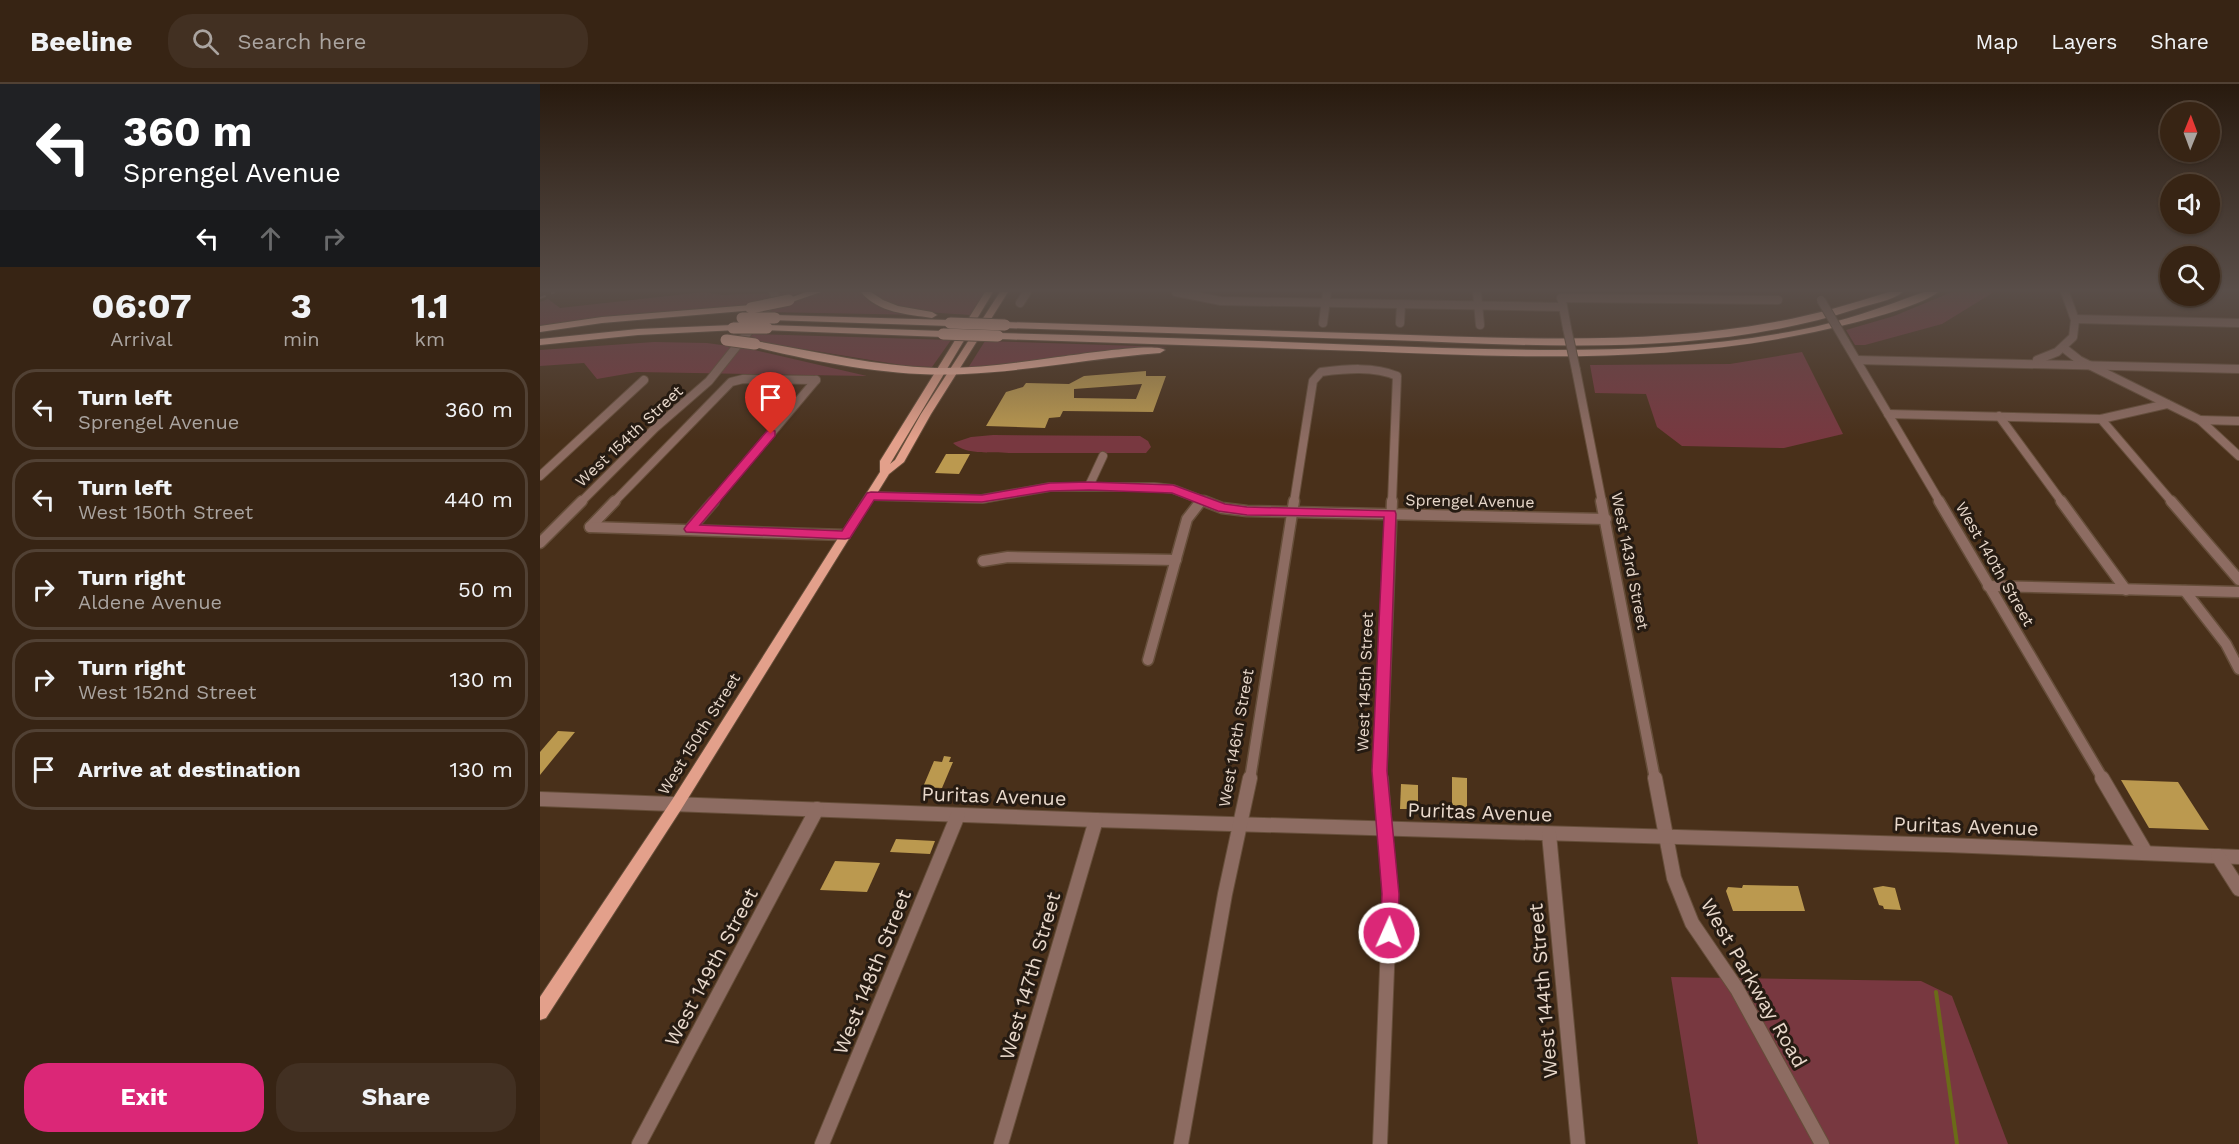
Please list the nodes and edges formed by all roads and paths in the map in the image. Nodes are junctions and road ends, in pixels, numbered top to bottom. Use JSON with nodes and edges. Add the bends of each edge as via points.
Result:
{"nodes":[{"id":1,"x":561,"y":341,"type":"edge"},
{"id":2,"x":575,"y":341,"type":"edge"},
{"id":3,"x":737,"y":341,"type":"edge"},
{"id":4,"x":741,"y":341,"type":"edge"},
{"id":5,"x":958,"y":341,"type":"edge"},
{"id":6,"x":972,"y":341,"type":"edge"},
{"id":7,"x":1171,"y":341,"type":"edge"},
{"id":8,"x":1563,"y":341,"type":"edge"},
{"id":9,"x":1570,"y":341,"type":"edge"},
{"id":10,"x":1594,"y":341,"type":"edge"},
{"id":11,"x":1750,"y":341,"type":"edge"},
{"id":12,"x":1845,"y":341,"type":"edge"},
{"id":13,"x":2070,"y":341,"type":"edge"},
{"id":14,"x":540,"y":344,"type":"edge"},
{"id":15,"x":2065,"y":349,"type":"junction"},
{"id":16,"x":1504,"y":352,"type":"junction"},
{"id":17,"x":1857,"y":360,"type":"junction"},
{"id":18,"x":2025,"y":363,"type":"junction"},
{"id":19,"x":2092,"y":366,"type":"junction"},
{"id":20,"x":2239,"y":369,"type":"edge"},
{"id":21,"x":1352,"y":370,"type":"joint"},
{"id":22,"x":940,"y":371,"type":"junction"},
{"id":23,"x":953,"y":371,"type":"junction"},
{"id":24,"x":644,"y":380,"type":"dead end"},
{"id":25,"x":2167,"y":404,"type":"junction"},
{"id":26,"x":1888,"y":414,"type":"junction"},
{"id":27,"x":1999,"y":416,"type":"junction"},
{"id":28,"x":2100,"y":419,"type":"junction"},
{"id":29,"x":2200,"y":420,"type":"junction"},
{"id":30,"x":2239,"y":421,"type":"edge"},
{"id":31,"x":1103,"y":456,"type":"dead end"},
{"id":32,"x":2239,"y":456,"type":"edge"},
{"id":33,"x":885,"y":472,"type":"junction"},
{"id":34,"x":540,"y":476,"type":"edge"},
{"id":35,"x":1089,"y":486,"type":"junction"},
{"id":36,"x":871,"y":496,"type":"junction"},
{"id":37,"x":1201,"y":501,"type":"junction"},
{"id":38,"x":1292,"y":512,"type":"junction"},
{"id":39,"x":1390,"y":514,"type":"junction"},
{"id":40,"x":1606,"y":519,"type":"junction"},
{"id":41,"x":690,"y":529,"type":"junction"},
{"id":42,"x":845,"y":535,"type":"junction"},
{"id":43,"x":540,"y":543,"type":"edge"},
{"id":44,"x":1176,"y":560,"type":"junction"},
{"id":45,"x":983,"y":561,"type":"dead end"},
{"id":46,"x":2239,"y":580,"type":"edge"},
{"id":47,"x":1989,"y":586,"type":"junction"},
{"id":48,"x":2126,"y":590,"type":"junction"},
{"id":49,"x":2185,"y":591,"type":"junction"},
{"id":50,"x":2239,"y":592,"type":"edge"},
{"id":51,"x":1148,"y":660,"type":"dead end"},
{"id":52,"x":2239,"y":669,"type":"edge"},
{"id":53,"x":540,"y":799,"type":"edge"},
{"id":54,"x":677,"y":804,"type":"junction"},
{"id":55,"x":817,"y":809,"type":"junction"},
{"id":56,"x":958,"y":815,"type":"junction"},
{"id":57,"x":1096,"y":820,"type":"junction"},
{"id":58,"x":1239,"y":823,"type":"junction"},
{"id":59,"x":1386,"y":828,"type":"junction"},
{"id":60,"x":1549,"y":834,"type":"junction"},
{"id":61,"x":1666,"y":836,"type":"junction"},
{"id":62,"x":2146,"y":853,"type":"junction"},
{"id":63,"x":2218,"y":856,"type":"junction"},
{"id":64,"x":2239,"y":857,"type":"edge"},
{"id":65,"x":2239,"y":889,"type":"edge"},
{"id":66,"x":540,"y":1012,"type":"edge"},
{"id":67,"x":639,"y":1144,"type":"edge"},
{"id":68,"x":822,"y":1144,"type":"edge"},
{"id":69,"x":1001,"y":1144,"type":"edge"},
{"id":70,"x":1181,"y":1144,"type":"edge"},
{"id":71,"x":1380,"y":1144,"type":"edge"},
{"id":72,"x":1578,"y":1144,"type":"edge"},
{"id":73,"x":1822,"y":1144,"type":"edge"}],
"edges":[{"from":1,"to":14,"type":"highway","bridge":true},
{"from":2,"to":14,"type":"highway","bridge":true},
{"from":3,"to":22,"type":"highway","bridge":true,"via":[[882,367]]},
{"from":4,"to":43,"type":"street","name":"West 154th Street","via":[[709,381],[655,428]]},
{"from":5,"to":22,"type":"main road","name":"West 150th Street"},
{"from":6,"to":23,"type":"main road","name":"West 150th Street"},
{"from":7,"to":16,"type":"highway","bridge":true},
{"from":8,"to":10,"type":"highway","bridge":true},
{"from":9,"to":40,"type":"street","name":"West 143rd Street","bridge":true},
{"from":11,"to":16,"type":"highway","via":[[1638,352]]},
{"from":12,"to":17,"type":"street","name":"West 140th Street","bridge":true},
{"from":13,"to":15,"type":"street"},
{"from":15,"to":18,"type":"street"},
{"from":15,"to":19,"type":"street"},
{"from":16,"to":23,"type":"highway","via":[[1164,350]]},
{"from":17,"to":18,"type":"street"},
{"from":17,"to":26,"type":"street","name":"West 140th Street"},
{"from":18,"to":19,"type":"street"},
{"from":19,"to":20,"type":"street"},
{"from":19,"to":25,"type":"street"},
{"from":21,"to":38,"type":"street","name":"West 146th Street","via":[[1321,372],[1313,381]]},
{"from":21,"to":39,"type":"street","name":"West 145th Street","via":[[1397,376]]},
{"from":22,"to":23,"type":"highway"},
{"from":22,"to":33,"type":"main road","name":"West 150th Street","via":[[885,461]]},
{"from":23,"to":33,"type":"main road","name":"West 150th Street","via":[[899,462]]},
{"from":24,"to":34,"type":"street"},
{"from":25,"to":28,"type":"street"},
{"from":25,"to":29,"type":"street"},
{"from":26,"to":27,"type":"street"},
{"from":26,"to":47,"type":"street","name":"West 140th Street"},
{"from":27,"to":28,"type":"street"},
{"from":27,"to":48,"type":"street"},
{"from":28,"to":46,"type":"street"},
{"from":29,"to":30,"type":"street"},
{"from":29,"to":32,"type":"street"},
{"from":31,"to":35,"type":"street"},
{"from":33,"to":36,"type":"main road","name":"West 150th Street"},
{"from":35,"to":36,"type":"street","name":"Sprengel Avenue","via":[[1050,487],[982,499]]},
{"from":35,"to":37,"type":"street","name":"Sprengel Avenue","via":[[1173,489]]},
{"from":36,"to":42,"type":"main road","name":"West 150th Street"},
{"from":37,"to":38,"type":"street","name":"Sprengel Avenue","via":[[1222,508]]},
{"from":37,"to":44,"type":"street","via":[[1187,519]]},
{"from":38,"to":39,"type":"street","name":"Sprengel Avenue"},
{"from":38,"to":58,"type":"street","name":"West 146th Street","via":[[1245,807]]},
{"from":39,"to":40,"type":"street","name":"Sprengel Avenue"},
{"from":39,"to":59,"type":"street","name":"West 145th Street","via":[[1380,771]]},
{"from":40,"to":61,"type":"street","name":"West 143rd Street"},
{"from":41,"to":41,"type":"street","via":[[816,380],[731,382],[590,527]]},
{"from":41,"to":42,"type":"street"},
{"from":42,"to":54,"type":"main road","name":"West 150th Street"},
{"from":44,"to":45,"type":"street","via":[[1008,557]]},
{"from":44,"to":51,"type":"street"},
{"from":47,"to":48,"type":"street"},
{"from":47,"to":62,"type":"street","name":"West 140th Street"},
{"from":48,"to":49,"type":"street"},
{"from":49,"to":50,"type":"street"},
{"from":49,"to":52,"type":"street","via":[[2226,644]]},
{"from":53,"to":54,"type":"street","name":"Puritas Avenue"},
{"from":54,"to":55,"type":"street","name":"Puritas Avenue"},
{"from":54,"to":66,"type":"main road","name":"West 150th Street"},
{"from":55,"to":56,"type":"street","name":"Puritas Avenue"},
{"from":55,"to":67,"type":"street","name":"West 149th Street"},
{"from":56,"to":57,"type":"street","name":"Puritas Avenue"},
{"from":56,"to":68,"type":"street","name":"West 148th Street"},
{"from":57,"to":58,"type":"street","name":"Puritas Avenue"},
{"from":57,"to":69,"type":"street","name":"West 147th Street"},
{"from":58,"to":59,"type":"street","name":"Puritas Avenue"},
{"from":58,"to":70,"type":"street","name":"West 146th Street"},
{"from":59,"to":60,"type":"street","name":"Puritas Avenue"},
{"from":59,"to":71,"type":"street","name":"West 145th Street","via":[[1390,894]]},
{"from":60,"to":61,"type":"street","name":"Puritas Avenue"},
{"from":60,"to":72,"type":"street","name":"West 144th Street"},
{"from":61,"to":62,"type":"street","name":"Puritas Avenue"},
{"from":61,"to":73,"type":"street","name":"West Parkway Road","via":[[1674,878],[1692,923],[1737,989]]},
{"from":62,"to":63,"type":"street","name":"Puritas Avenue"},
{"from":63,"to":64,"type":"street","name":"Puritas Avenue"},
{"from":63,"to":65,"type":"street"}]}
